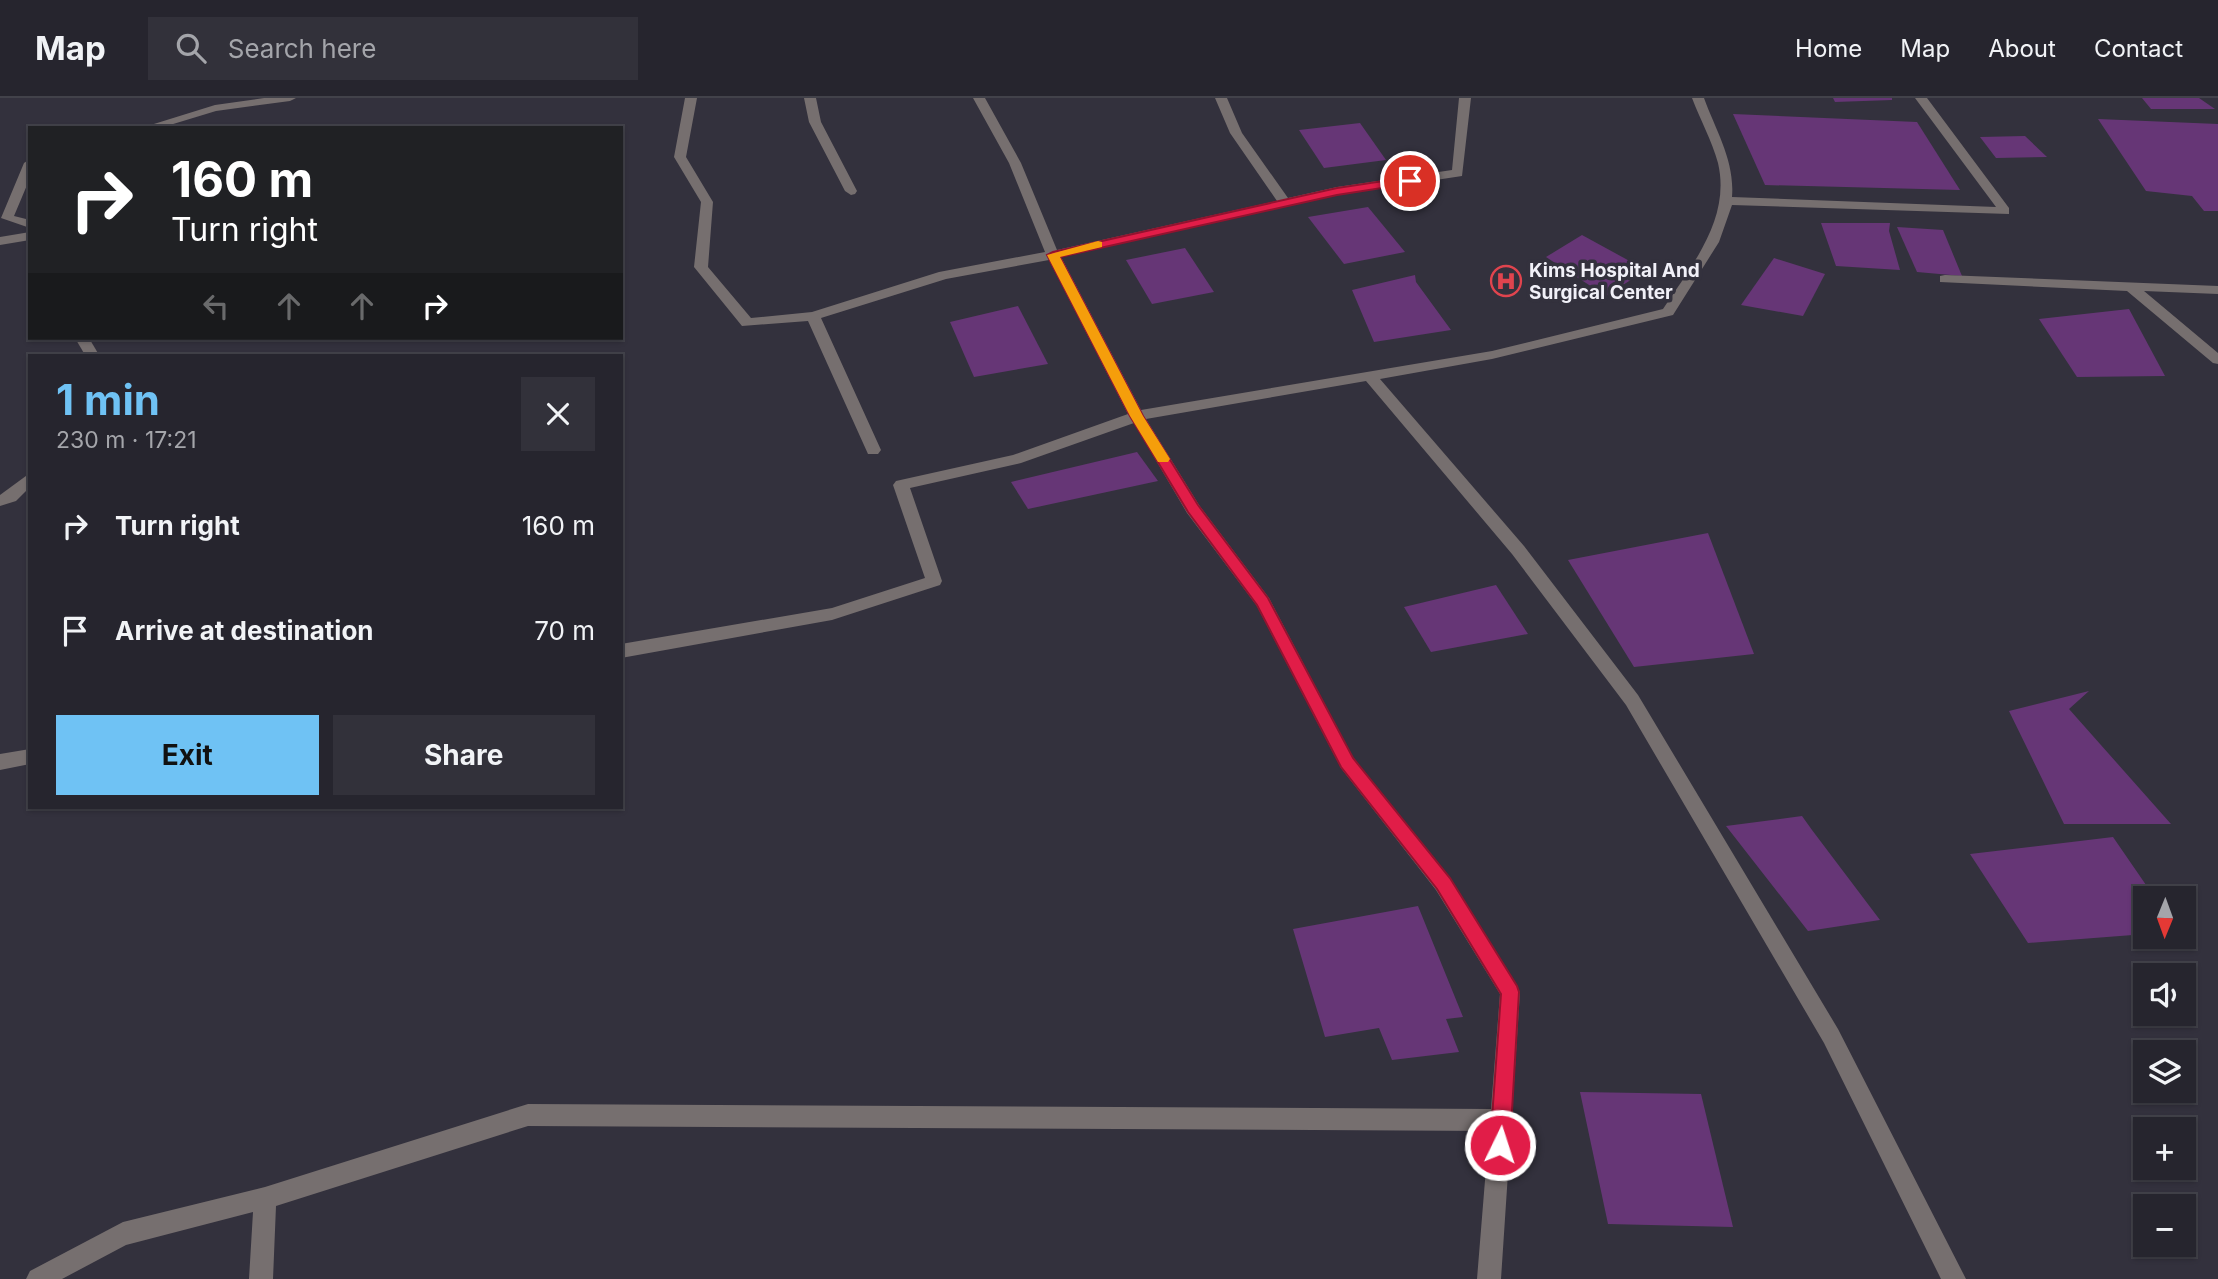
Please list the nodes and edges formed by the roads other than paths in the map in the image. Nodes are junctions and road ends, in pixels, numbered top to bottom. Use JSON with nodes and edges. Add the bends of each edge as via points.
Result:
{"nodes":[{"id":1,"x":290,"y":98,"type":"edge"},
{"id":2,"x":691,"y":98,"type":"edge"},
{"id":3,"x":810,"y":98,"type":"edge"},
{"id":4,"x":979,"y":98,"type":"edge"},
{"id":5,"x":1222,"y":98,"type":"edge"},
{"id":6,"x":1465,"y":98,"type":"edge"},
{"id":7,"x":1698,"y":98,"type":"edge"},
{"id":8,"x":1921,"y":98,"type":"edge"},
{"id":9,"x":154,"y":126,"type":"edge"},
{"id":10,"x":28,"y":168,"type":"edge"},
{"id":11,"x":851,"y":191,"type":"dead end"},
{"id":12,"x":1728,"y":201,"type":"junction"},
{"id":13,"x":1285,"y":203,"type":"junction"},
{"id":14,"x":28,"y":224,"type":"edge"},
{"id":15,"x":28,"y":236,"type":"edge"},
{"id":16,"x":0,"y":241,"type":"edge"},
{"id":17,"x":1053,"y":255,"type":"junction"},
{"id":18,"x":1945,"y":279,"type":"dead end"},
{"id":19,"x":2130,"y":287,"type":"junction"},
{"id":20,"x":2218,"y":290,"type":"edge"},
{"id":21,"x":813,"y":316,"type":"junction"},
{"id":22,"x":2218,"y":360,"type":"edge"},
{"id":23,"x":1369,"y":375,"type":"junction"},
{"id":24,"x":1137,"y":416,"type":"junction"},
{"id":25,"x":873,"y":450,"type":"dead end"},
{"id":26,"x":28,"y":480,"type":"edge"},
{"id":27,"x":4,"y":499,"type":"edge"},
{"id":28,"x":623,"y":651,"type":"edge"},
{"id":29,"x":28,"y":756,"type":"edge"},
{"id":30,"x":0,"y":762,"type":"edge"},
{"id":31,"x":1502,"y":1120,"type":"junction"},
{"id":32,"x":265,"y":1198,"type":"junction"},
{"id":33,"x":38,"y":1279,"type":"edge"},
{"id":34,"x":261,"y":1279,"type":"edge"},
{"id":35,"x":1489,"y":1279,"type":"edge"},
{"id":36,"x":1954,"y":1279,"type":"edge"}],
"edges":[{"from":1,"to":9,"type":"street","via":[[215,108]]},
{"from":2,"to":21,"type":"street","via":[[680,157],[707,202],[701,267],[747,323]]},
{"from":3,"to":11,"type":"street","via":[[816,122]]},
{"from":4,"to":17,"type":"street","via":[[1015,163]]},
{"from":5,"to":13,"type":"street","via":[[1236,133]]},
{"from":6,"to":13,"type":"street","via":[[1458,173]]},
{"from":7,"to":12,"type":"street","via":[[1724,165]]},
{"from":8,"to":12,"type":"street","via":[[2005,211]]},
{"from":10,"to":14,"type":"street","via":[[6,218]]},
{"from":12,"to":23,"type":"street","via":[[1721,227],[1668,312],[1492,355]]},
{"from":13,"to":17,"type":"street"},
{"from":15,"to":16,"type":"street"},
{"from":17,"to":21,"type":"street","via":[[944,275]]},
{"from":17,"to":24,"type":"street"},
{"from":18,"to":19,"type":"street"},
{"from":19,"to":20,"type":"street"},
{"from":19,"to":22,"type":"street"},
{"from":21,"to":25,"type":"street"},
{"from":23,"to":24,"type":"street"},
{"from":23,"to":36,"type":"street","via":[[1518,550],[1632,700],[1831,1036]]},
{"from":24,"to":28,"type":"street","via":[[1016,459],[901,485],[934,580],[832,614]]},
{"from":24,"to":31,"type":"street","via":[[1193,509],[1263,602],[1347,763],[1443,884],[1510,992]]},
{"from":26,"to":27,"type":"street"},
{"from":29,"to":30,"type":"street"},
{"from":31,"to":32,"type":"street","via":[[528,1115]]},
{"from":31,"to":35,"type":"street"},
{"from":32,"to":33,"type":"street","via":[[123,1234]]},
{"from":32,"to":34,"type":"street"}]}
